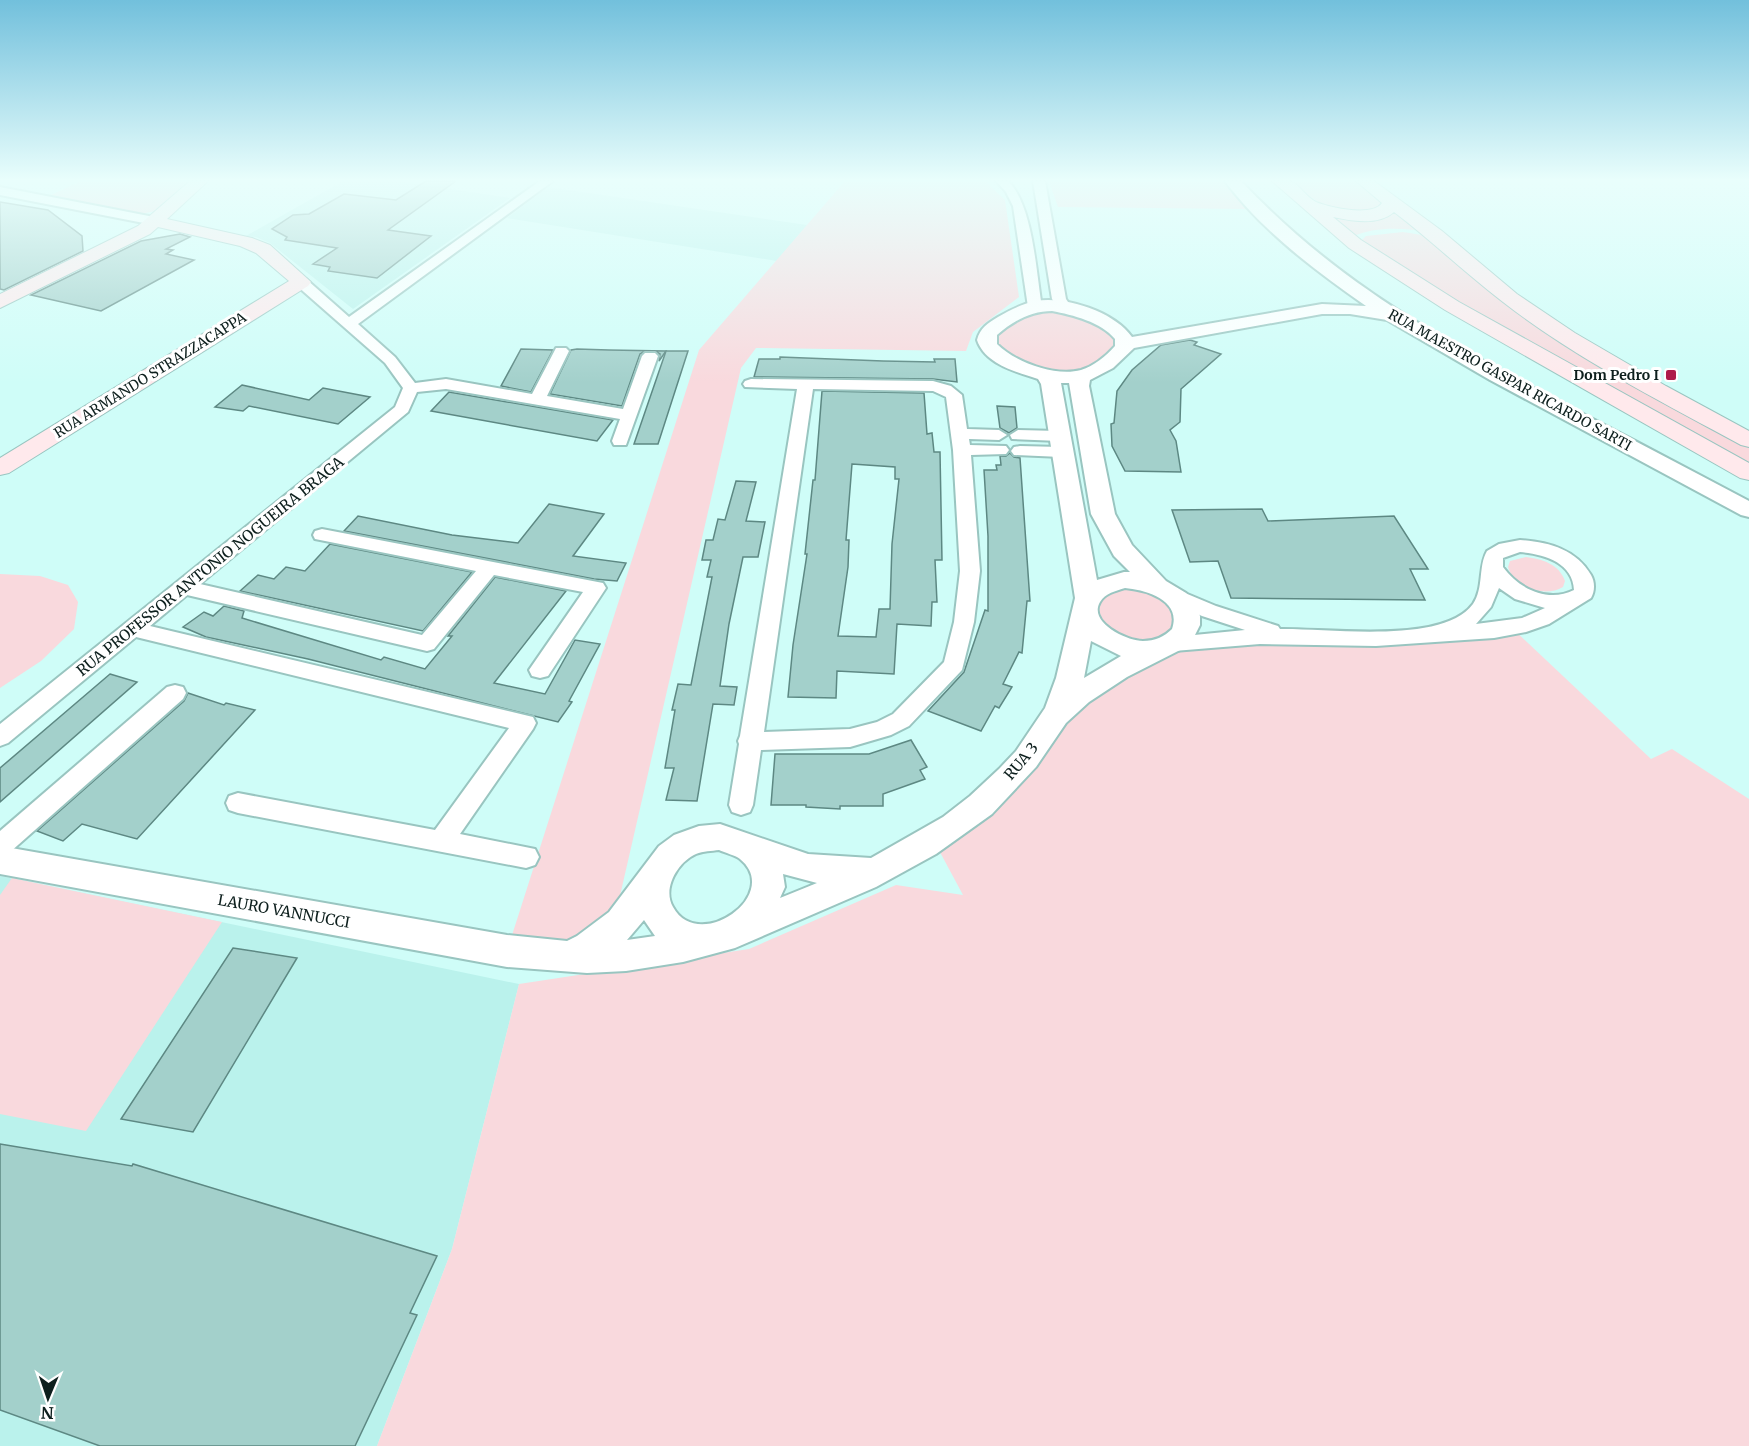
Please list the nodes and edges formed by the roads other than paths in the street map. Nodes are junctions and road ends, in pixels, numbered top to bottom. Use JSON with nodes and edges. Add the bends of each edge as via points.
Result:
{"nodes":[{"id":1,"x":107,"y":248,"type":"edge"},
{"id":2,"x":262,"y":248,"type":"edge"},
{"id":3,"x":454,"y":248,"type":"edge"},
{"id":4,"x":1026,"y":248,"type":"edge"},
{"id":5,"x":1050,"y":248,"type":"edge"},
{"id":6,"x":1300,"y":248,"type":"edge"},
{"id":7,"x":1362,"y":248,"type":"edge"},
{"id":8,"x":1451,"y":248,"type":"edge"},
{"id":9,"x":1336,"y":279,"type":"junction"},
{"id":10,"x":301,"y":282,"type":"junction"},
{"id":11,"x":0,"y":302,"type":"edge"},
{"id":12,"x":1035,"y":307,"type":"junction"},
{"id":13,"x":1065,"y":308,"type":"junction"},
{"id":14,"x":1393,"y":317,"type":"junction"},
{"id":15,"x":350,"y":324,"type":"junction"},
{"id":16,"x":1123,"y":338,"type":"junction"},
{"id":17,"x":561,"y":351,"type":"dead end"},
{"id":18,"x":650,"y":356,"type":"dead end"},
{"id":19,"x":1046,"y":375,"type":"junction"},
{"id":20,"x":1081,"y":376,"type":"junction"},
{"id":21,"x":751,"y":384,"type":"dead end"},
{"id":22,"x":806,"y":385,"type":"junction"},
{"id":23,"x":411,"y":388,"type":"junction"},
{"id":24,"x":537,"y":400,"type":"junction"},
{"id":25,"x":628,"y":415,"type":"junction"},
{"id":26,"x":1749,"y":440,"type":"edge"},
{"id":27,"x":620,"y":441,"type":"dead end"},
{"id":28,"x":961,"y":442,"type":"junction"},
{"id":29,"x":999,"y":443,"type":"dead end"},
{"id":30,"x":1019,"y":443,"type":"dead end"},
{"id":31,"x":1060,"y":444,"type":"junction"},
{"id":32,"x":0,"y":468,"type":"edge"},
{"id":33,"x":1749,"y":473,"type":"edge"},
{"id":34,"x":1749,"y":510,"type":"edge"},
{"id":35,"x":322,"y":535,"type":"dead end"},
{"id":36,"x":490,"y":567,"type":"junction"},
{"id":37,"x":1493,"y":568,"type":"junction"},
{"id":38,"x":183,"y":587,"type":"junction"},
{"id":39,"x":1165,"y":591,"type":"junction"},
{"id":40,"x":1574,"y":600,"type":"junction"},
{"id":41,"x":1086,"y":604,"type":"junction"},
{"id":42,"x":131,"y":629,"type":"junction"},
{"id":43,"x":1438,"y":633,"type":"junction"},
{"id":44,"x":1289,"y":636,"type":"junction"},
{"id":45,"x":1166,"y":647,"type":"junction"},
{"id":46,"x":540,"y":670,"type":"dead end"},
{"id":47,"x":175,"y":693,"type":"dead end"},
{"id":48,"x":1057,"y":715,"type":"junction"},
{"id":49,"x":0,"y":737,"type":"edge"},
{"id":50,"x":749,"y":741,"type":"junction"},
{"id":51,"x":238,"y":803,"type":"dead end"},
{"id":52,"x":741,"y":805,"type":"dead end"},
{"id":53,"x":441,"y":841,"type":"junction"},
{"id":54,"x":0,"y":846,"type":"edge"},
{"id":55,"x":752,"y":848,"type":"junction"},
{"id":56,"x":526,"y":857,"type":"dead end"},
{"id":57,"x":0,"y":860,"type":"edge"},
{"id":58,"x":881,"y":870,"type":"junction"},
{"id":59,"x":656,"y":875,"type":"junction"},
{"id":60,"x":729,"y":934,"type":"junction"},
{"id":61,"x":570,"y":958,"type":"junction"}],
"edges":[{"from":1,"to":11,"type":"main road"},
{"from":2,"to":10,"type":"main road"},
{"from":3,"to":15,"type":"street"},
{"from":4,"to":12,"type":"street"},
{"from":5,"to":13,"type":"street","via":[[1059,299]]},
{"from":6,"to":9,"type":"street","name":"RUA MAESTRO GASPAR RICARDO SARTI"},
{"from":7,"to":33,"type":"main road","via":[[1452,306]]},
{"from":8,"to":26,"type":"main road","via":[[1510,298],[1568,337]]},
{"from":9,"to":14,"type":"street","name":"RUA MAESTRO GASPAR RICARDO SARTI"},
{"from":9,"to":16,"type":"street","via":[[1330,292],[1317,298]]},
{"from":10,"to":15,"type":"street"},
{"from":10,"to":32,"type":"main road","name":"RUA ARMANDO STRAZZACAPPA"},
{"from":12,"to":13,"type":"street"},
{"from":12,"to":19,"type":"street","via":[[1020,311],[991,330],[987,344],[1001,357]]},
{"from":13,"to":16,"type":"street","via":[[1112,326]]},
{"from":14,"to":16,"type":"street","via":[[1322,309]]},
{"from":14,"to":34,"type":"street","name":"RUA MAESTRO GASPAR RICARDO SARTI"},
{"from":15,"to":23,"type":"street","via":[[390,360]]},
{"from":16,"to":20,"type":"street","via":[[1123,350],[1093,373]]},
{"from":17,"to":24,"type":"street"},
{"from":18,"to":25,"type":"street"},
{"from":19,"to":20,"type":"street"},
{"from":19,"to":31,"type":"street","via":[[1051,384]]},
{"from":20,"to":39,"type":"street","via":[[1079,386],[1103,514],[1123,550]]},
{"from":21,"to":22,"type":"street"},
{"from":22,"to":28,"type":"street","via":[[945,389],[954,395]]},
{"from":22,"to":50,"type":"street"},
{"from":23,"to":24,"type":"street","via":[[446,384]]},
{"from":23,"to":38,"type":"street","name":"RUA PROFESSOR ANTONIO NOGUEIRA BRAGA","via":[[402,408]]},
{"from":24,"to":25,"type":"street"},
{"from":25,"to":27,"type":"street"},
{"from":28,"to":29,"type":"street"},
{"from":28,"to":50,"type":"street","via":[[970,571],[954,665],[901,720],[883,729],[850,738]]},
{"from":30,"to":31,"type":"street"},
{"from":31,"to":41,"type":"street"},
{"from":35,"to":36,"type":"street"},
{"from":36,"to":38,"type":"street","via":[[427,644]]},
{"from":36,"to":46,"type":"street","via":[[596,588]]},
{"from":37,"to":40,"type":"street","via":[[1499,578],[1527,596],[1561,603]]},
{"from":37,"to":40,"type":"street","via":[[1494,555],[1512,546],[1553,553],[1569,561],[1586,583],[1584,593]]},
{"from":37,"to":43,"type":"street","via":[[1484,605],[1473,617]]},
{"from":38,"to":42,"type":"street","name":"RUA PROFESSOR ANTONIO NOGUEIRA BRAGA"},
{"from":39,"to":41,"type":"street","via":[[1141,581],[1124,580],[1096,589]]},
{"from":39,"to":44,"type":"street","via":[[1209,611]]},
{"from":39,"to":45,"type":"street","via":[[1185,607],[1189,621],[1185,634]]},
{"from":40,"to":43,"type":"street","via":[[1533,623],[1473,634]]},
{"from":41,"to":45,"type":"street","via":[[1089,624],[1117,646],[1137,650]]},
{"from":41,"to":48,"type":"street","via":[[1070,678]]},
{"from":42,"to":49,"type":"street","name":"RUA PROFESSOR ANTONIO NOGUEIRA BRAGA"},
{"from":42,"to":53,"type":"street","via":[[525,723]]},
{"from":43,"to":44,"type":"street","via":[[1391,638]]},
{"from":44,"to":45,"type":"street"},
{"from":45,"to":48,"type":"street","name":"RUA 3","via":[[1121,668]]},
{"from":47,"to":54,"type":"street"},
{"from":48,"to":58,"type":"street","name":"RUA 3","via":[[1024,760],[982,804],[934,841]]},
{"from":50,"to":52,"type":"street"},
{"from":51,"to":53,"type":"street"},
{"from":53,"to":56,"type":"street"},
{"from":55,"to":58,"type":"street","name":"RUA 3","via":[[800,867],[840,873]]},
{"from":55,"to":59,"type":"street","via":[[720,837],[700,839],[682,846],[666,859]]},
{"from":55,"to":60,"type":"street","via":[[765,866],[769,889],[764,905],[753,919]]},
{"from":57,"to":61,"type":"street","name":"LAURO VANNUCCI","via":[[507,951]]},
{"from":58,"to":60,"type":"street","name":"RUA 3"},
{"from":59,"to":60,"type":"street","via":[[652,892],[655,910],[665,924],[681,935],[701,939]]},
{"from":59,"to":61,"type":"street","via":[[627,919],[611,935]]},
{"from":60,"to":61,"type":"street","name":"RUA 3","via":[[678,948]]}]}
